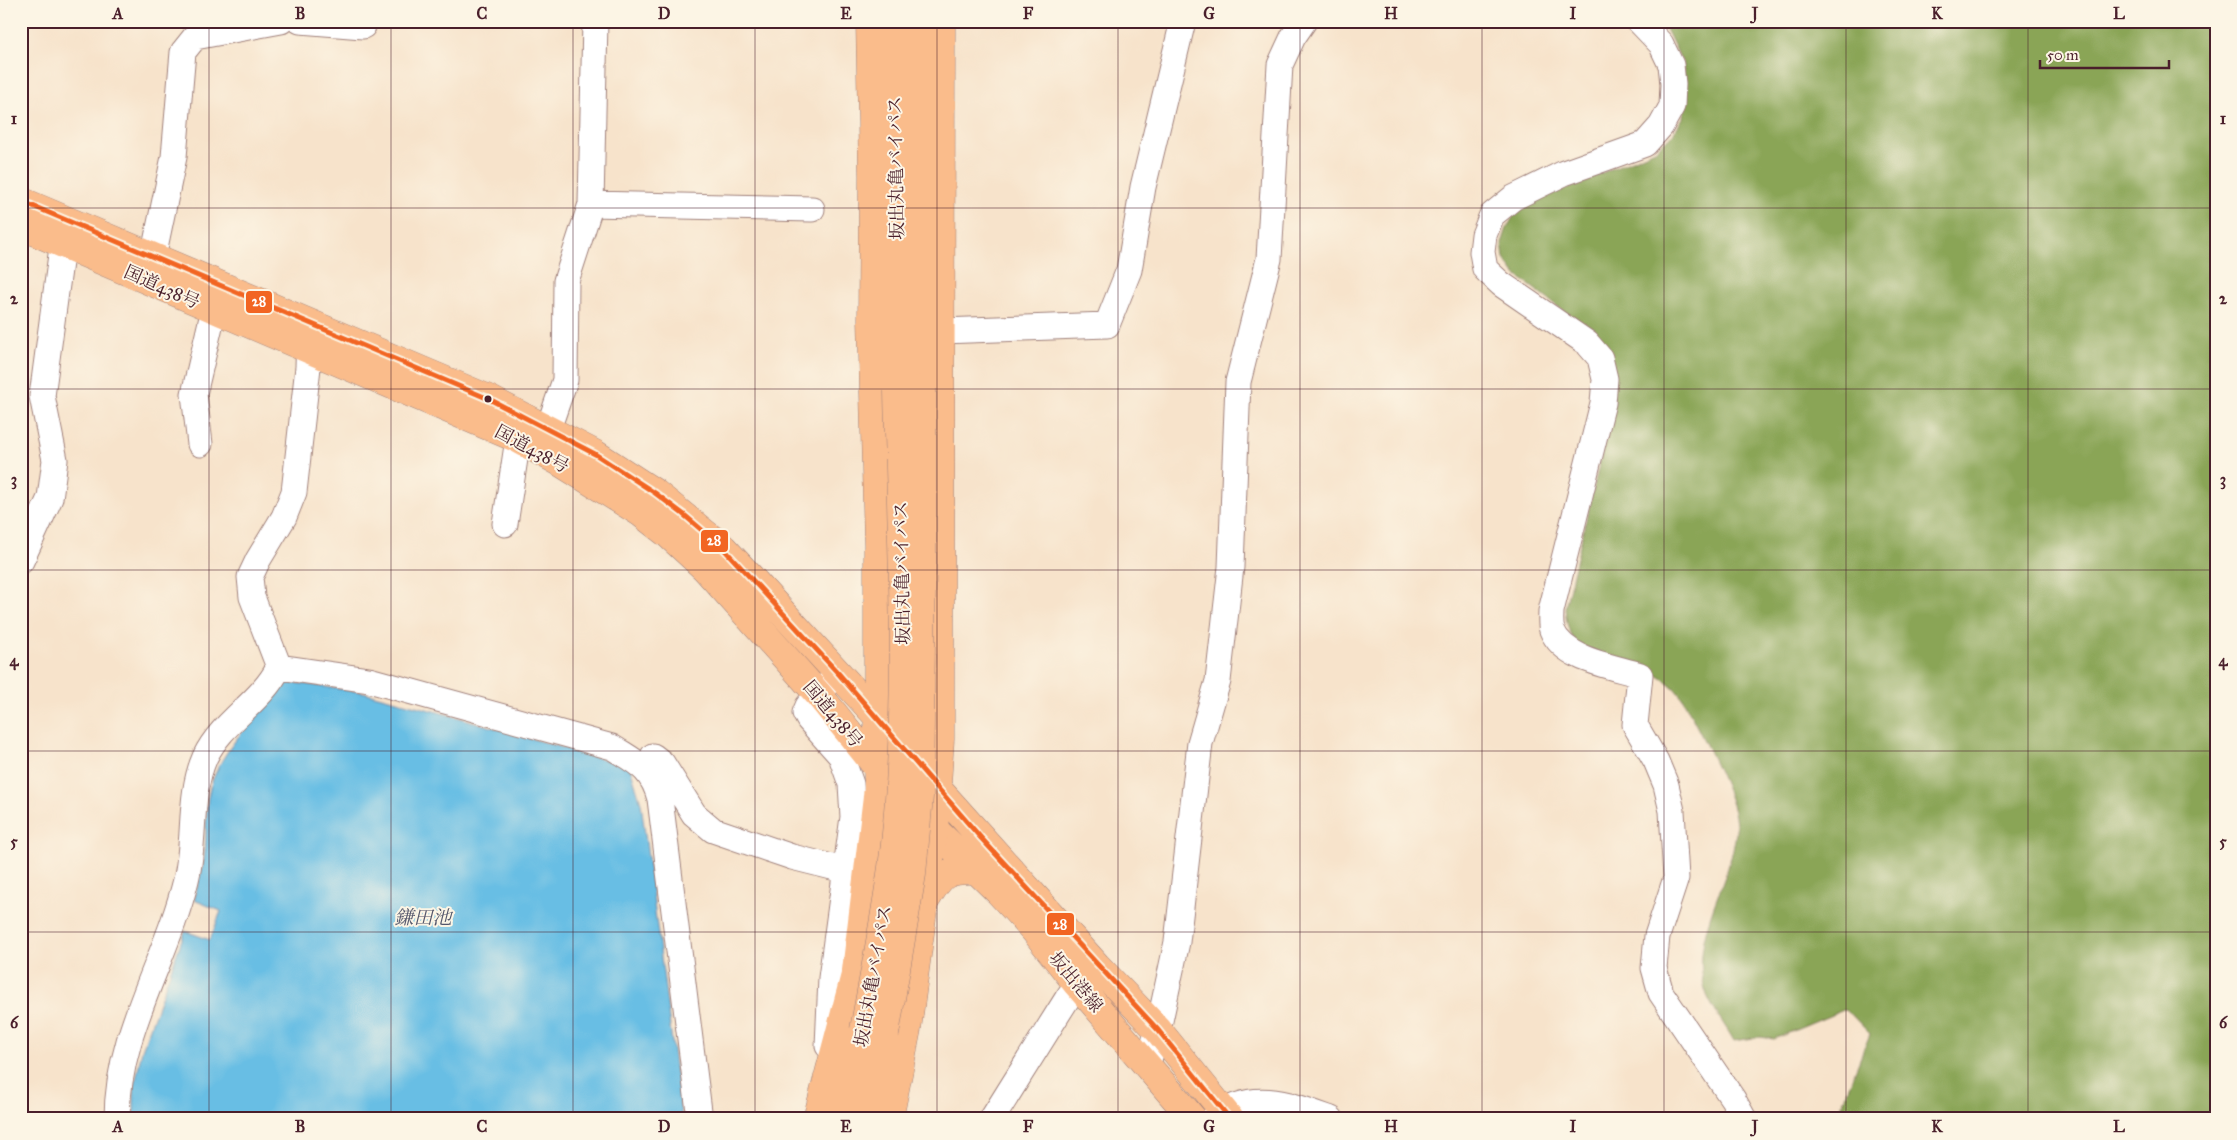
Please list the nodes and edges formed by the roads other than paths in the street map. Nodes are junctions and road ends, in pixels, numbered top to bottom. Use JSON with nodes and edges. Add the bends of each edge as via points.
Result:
{"nodes":[{"id":1,"x":281,"y":21,"type":"edge"},
{"id":2,"x":300,"y":21,"type":"edge"},
{"id":3,"x":364,"y":21,"type":"edge"},
{"id":4,"x":595,"y":21,"type":"edge"},
{"id":5,"x":870,"y":21,"type":"edge"},
{"id":6,"x":894,"y":21,"type":"edge"},
{"id":7,"x":918,"y":21,"type":"edge"},
{"id":8,"x":941,"y":21,"type":"edge"},
{"id":9,"x":1183,"y":21,"type":"edge"},
{"id":10,"x":1304,"y":21,"type":"edge"},
{"id":11,"x":1639,"y":21,"type":"edge"},
{"id":12,"x":21,"y":202,"type":"edge"},
{"id":13,"x":591,"y":204,"type":"junction"},
{"id":14,"x":812,"y":209,"type":"dead end"},
{"id":15,"x":21,"y":226,"type":"edge"},
{"id":16,"x":64,"y":232,"type":"junction"},
{"id":17,"x":149,"y":268,"type":"junction"},
{"id":18,"x":214,"y":309,"type":"junction"},
{"id":19,"x":942,"y":331,"type":"junction"},
{"id":20,"x":308,"y":336,"type":"junction"},
{"id":21,"x":910,"y":390,"type":"junction"},
{"id":22,"x":548,"y":429,"type":"junction"},
{"id":23,"x":518,"y":439,"type":"junction"},
{"id":24,"x":200,"y":444,"type":"dead end"},
{"id":25,"x":505,"y":524,"type":"dead end"},
{"id":26,"x":21,"y":560,"type":"edge"},
{"id":27,"x":816,"y":649,"type":"junction"},
{"id":28,"x":877,"y":651,"type":"junction"},
{"id":29,"x":279,"y":667,"type":"junction"},
{"id":30,"x":838,"y":673,"type":"junction"},
{"id":31,"x":818,"y":694,"type":"junction"},
{"id":32,"x":878,"y":718,"type":"junction"},
{"id":33,"x":621,"y":753,"type":"junction"},
{"id":34,"x":877,"y":767,"type":"junction"},
{"id":35,"x":936,"y":787,"type":"junction"},
{"id":36,"x":934,"y":829,"type":"junction"},
{"id":37,"x":974,"y":870,"type":"junction"},
{"id":38,"x":857,"y":873,"type":"junction"},
{"id":39,"x":924,"y":903,"type":"junction"},
{"id":40,"x":1087,"y":975,"type":"junction"},
{"id":41,"x":1158,"y":1030,"type":"junction"},
{"id":42,"x":875,"y":1032,"type":"junction"},
{"id":43,"x":828,"y":1046,"type":"dead end"},
{"id":44,"x":1147,"y":1066,"type":"junction"},
{"id":45,"x":1222,"y":1116,"type":"edge"},
{"id":46,"x":117,"y":1119,"type":"edge"},
{"id":47,"x":700,"y":1119,"type":"edge"},
{"id":48,"x":817,"y":1119,"type":"edge"},
{"id":49,"x":842,"y":1119,"type":"edge"},
{"id":50,"x":865,"y":1119,"type":"edge"},
{"id":51,"x":889,"y":1119,"type":"edge"},
{"id":52,"x":992,"y":1119,"type":"edge"},
{"id":53,"x":1193,"y":1119,"type":"edge"},
{"id":54,"x":1331,"y":1119,"type":"edge"},
{"id":55,"x":1744,"y":1119,"type":"edge"}],
"edges":[{"from":1,"to":17,"type":"street","via":[[195,37],[183,52],[174,157]]},
{"from":2,"to":3,"type":"street","via":[[363,26]]},
{"from":4,"to":13,"type":"street"},
{"from":5,"to":28,"type":"main road"},
{"from":6,"to":21,"type":"main road","name":"坂出丸亀バイパス"},
{"from":7,"to":21,"type":"main road","name":"坂出丸亀バイパス"},
{"from":8,"to":19,"type":"main road"},
{"from":9,"to":19,"type":"street","via":[[1143,187],[1129,270],[1107,325]]},
{"from":10,"to":41,"type":"street","via":[[1280,65],[1269,259],[1238,382],[1231,567],[1218,681],[1200,743],[1177,942]]},
{"from":11,"to":55,"type":"street","via":[[1661,44],[1671,65],[1672,106],[1662,126],[1645,144],[1564,173],[1513,198],[1492,215],[1484,234],[1482,252],[1485,269],[1501,284],[1587,343],[1600,358],[1605,379],[1603,403],[1551,611],[1552,629],[1572,654],[1640,675],[1635,725],[1666,784],[1672,811],[1676,878],[1657,936],[1654,968],[1660,994]]},
{"from":12,"to":16,"type":"main road","name":"国道438号"},
{"from":13,"to":14,"type":"street"},
{"from":13,"to":22,"type":"street","via":[[566,281],[565,380]]},
{"from":15,"to":16,"type":"main road","name":"国道438号"},
{"from":16,"to":17,"type":"main road","name":"国道438号"},
{"from":16,"to":26,"type":"street","via":[[42,396],[55,460],[50,498]]},
{"from":17,"to":18,"type":"main road","name":"国道438号"},
{"from":17,"to":20,"type":"main road","name":"国道438号"},
{"from":18,"to":20,"type":"main road","name":"国道438号"},
{"from":18,"to":24,"type":"street","via":[[194,394]]},
{"from":19,"to":35,"type":"main road","via":[[940,739]]},
{"from":20,"to":22,"type":"main road","name":"国道438号","via":[[488,399]]},
{"from":20,"to":23,"type":"main road","name":"国道438号"},
{"from":20,"to":29,"type":"street","via":[[308,367],[294,492],[284,517],[250,577],[252,597]]},
{"from":21,"to":42,"type":"main road","name":"坂出丸亀バイパス","bridge":true,"via":[[901,753]]},
{"from":22,"to":27,"type":"main road","name":"国道438号","via":[[595,454],[684,514],[728,554]]},
{"from":23,"to":25,"type":"street"},
{"from":23,"to":31,"type":"main road","name":"国道438号","via":[[588,479],[668,534],[732,597]]},
{"from":27,"to":28,"type":"main road","via":[[843,667],[863,663]]},
{"from":27,"to":30,"type":"main road","name":"国道438号"},
{"from":28,"to":32,"type":"main road"},
{"from":29,"to":33,"type":"street","via":[[369,680],[612,747]]},
{"from":29,"to":46,"type":"street","via":[[272,681],[220,734],[205,756],[196,788],[187,877],[179,908],[122,1061]]},
{"from":30,"to":31,"type":"street"},
{"from":30,"to":32,"type":"main road","name":"国道438号"},
{"from":31,"to":34,"type":"main road","name":"国道438号"},
{"from":31,"to":38,"type":"street","via":[[805,713],[841,756],[851,784]]},
{"from":32,"to":34,"type":"main road"},
{"from":32,"to":35,"type":"main road","name":"国道438号"},
{"from":33,"to":38,"type":"street","via":[[637,751],[662,763],[694,814],[713,830]]},
{"from":33,"to":47,"type":"street","via":[[656,782],[660,799]]},
{"from":34,"to":36,"type":"main road","name":"国道438号"},
{"from":34,"to":38,"type":"main road","via":[[878,788]]},
{"from":35,"to":36,"type":"main road"},
{"from":35,"to":40,"type":"main road","name":"坂出港線"},
{"from":36,"to":37,"type":"main road","name":"坂出港線"},
{"from":36,"to":39,"type":"main road"},
{"from":37,"to":39,"type":"main road","via":[[956,869],[945,873]]},
{"from":37,"to":40,"type":"main road","name":"坂出港線","via":[[1034,930]]},
{"from":38,"to":43,"type":"street","via":[[831,978]]},
{"from":38,"to":48,"type":"main road","via":[[856,971]]},
{"from":39,"to":51,"type":"main road","via":[[907,1029]]},
{"from":40,"to":41,"type":"main road","name":"坂出港線"},
{"from":40,"to":44,"type":"main road","name":"坂出港線"},
{"from":40,"to":52,"type":"street"},
{"from":41,"to":44,"type":"street"},
{"from":41,"to":45,"type":"main road","name":"坂出港線"},
{"from":42,"to":49,"type":"main road","name":"坂出丸亀バイパス"},
{"from":42,"to":50,"type":"main road","name":"坂出丸亀バイパス"},
{"from":44,"to":53,"type":"main road","name":"坂出港線"},
{"from":45,"to":54,"type":"street","via":[[1264,1100],[1277,1101]]}]}
